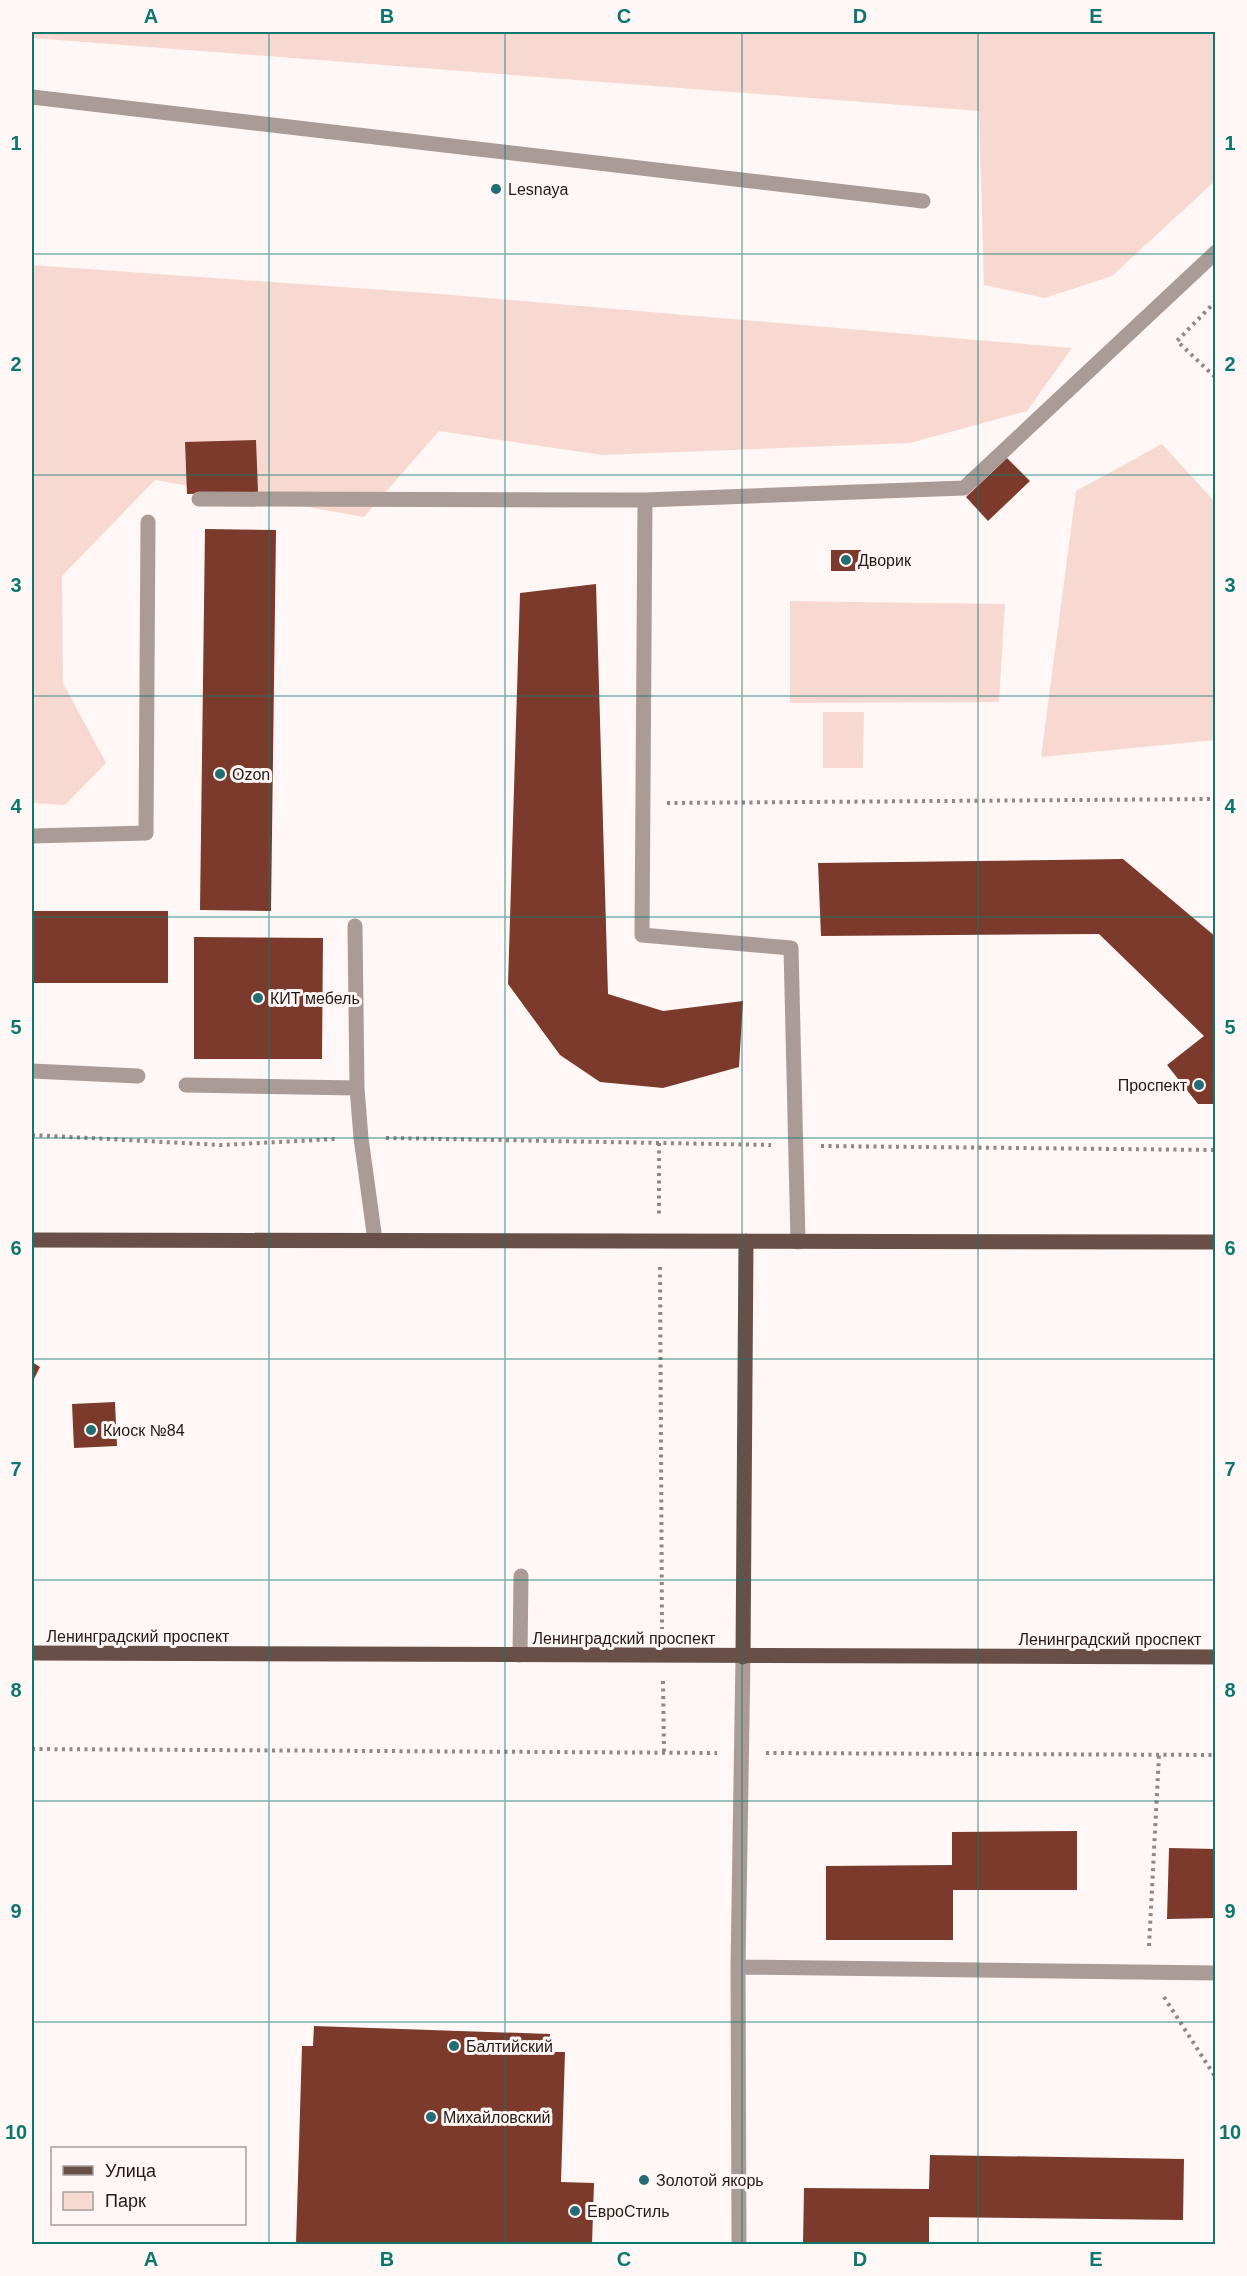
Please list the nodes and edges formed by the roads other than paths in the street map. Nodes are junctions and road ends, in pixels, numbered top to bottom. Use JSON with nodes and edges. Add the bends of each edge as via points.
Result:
{"nodes":[{"id":1,"x":32,"y":97,"type":"edge"},
{"id":2,"x":923,"y":201,"type":"dead end"},
{"id":3,"x":1215,"y":252,"type":"edge"},
{"id":4,"x":199,"y":499,"type":"dead end"},
{"id":5,"x":645,"y":500,"type":"junction"},
{"id":6,"x":148,"y":522,"type":"dead end"},
{"id":7,"x":32,"y":836,"type":"edge"},
{"id":8,"x":355,"y":926,"type":"dead end"},
{"id":9,"x":32,"y":1071,"type":"edge"},
{"id":10,"x":138,"y":1076,"type":"dead end"},
{"id":11,"x":186,"y":1085,"type":"dead end"},
{"id":12,"x":357,"y":1088,"type":"junction"},
{"id":13,"x":32,"y":1240,"type":"edge"},
{"id":14,"x":375,"y":1240,"type":"junction"},
{"id":15,"x":746,"y":1241,"type":"junction"},
{"id":16,"x":798,"y":1242,"type":"junction"},
{"id":17,"x":1215,"y":1242,"type":"edge"},
{"id":18,"x":521,"y":1576,"type":"dead end"},
{"id":19,"x":32,"y":1653,"type":"edge"},
{"id":20,"x":520,"y":1655,"type":"junction"},
{"id":21,"x":743,"y":1657,"type":"junction"},
{"id":22,"x":1215,"y":1657,"type":"edge"},
{"id":23,"x":738,"y":1967,"type":"junction"},
{"id":24,"x":1215,"y":1973,"type":"edge"},
{"id":25,"x":739,"y":2244,"type":"edge"}],
"edges":[{"from":1,"to":2,"type":"lane"},
{"from":3,"to":5,"type":"lane","via":[[963,488]]},
{"from":4,"to":5,"type":"lane"},
{"from":5,"to":16,"type":"lane","via":[[642,935],[791,948]]},
{"from":6,"to":7,"type":"lane","via":[[146,833]]},
{"from":8,"to":12,"type":"lane"},
{"from":9,"to":10,"type":"lane"},
{"from":11,"to":12,"type":"lane"},
{"from":12,"to":14,"type":"lane"},
{"from":13,"to":14,"type":"main road"},
{"from":14,"to":15,"type":"main road"},
{"from":15,"to":16,"type":"main road"},
{"from":15,"to":21,"type":"main road"},
{"from":16,"to":17,"type":"main road"},
{"from":18,"to":20,"type":"lane"},
{"from":19,"to":20,"type":"main road","name":"Ленинградский проспект"},
{"from":20,"to":21,"type":"main road","name":"Ленинградский проспект"},
{"from":21,"to":22,"type":"main road","name":"Ленинградский проспект"},
{"from":21,"to":23,"type":"lane"},
{"from":23,"to":24,"type":"lane"},
{"from":23,"to":25,"type":"lane"}]}
